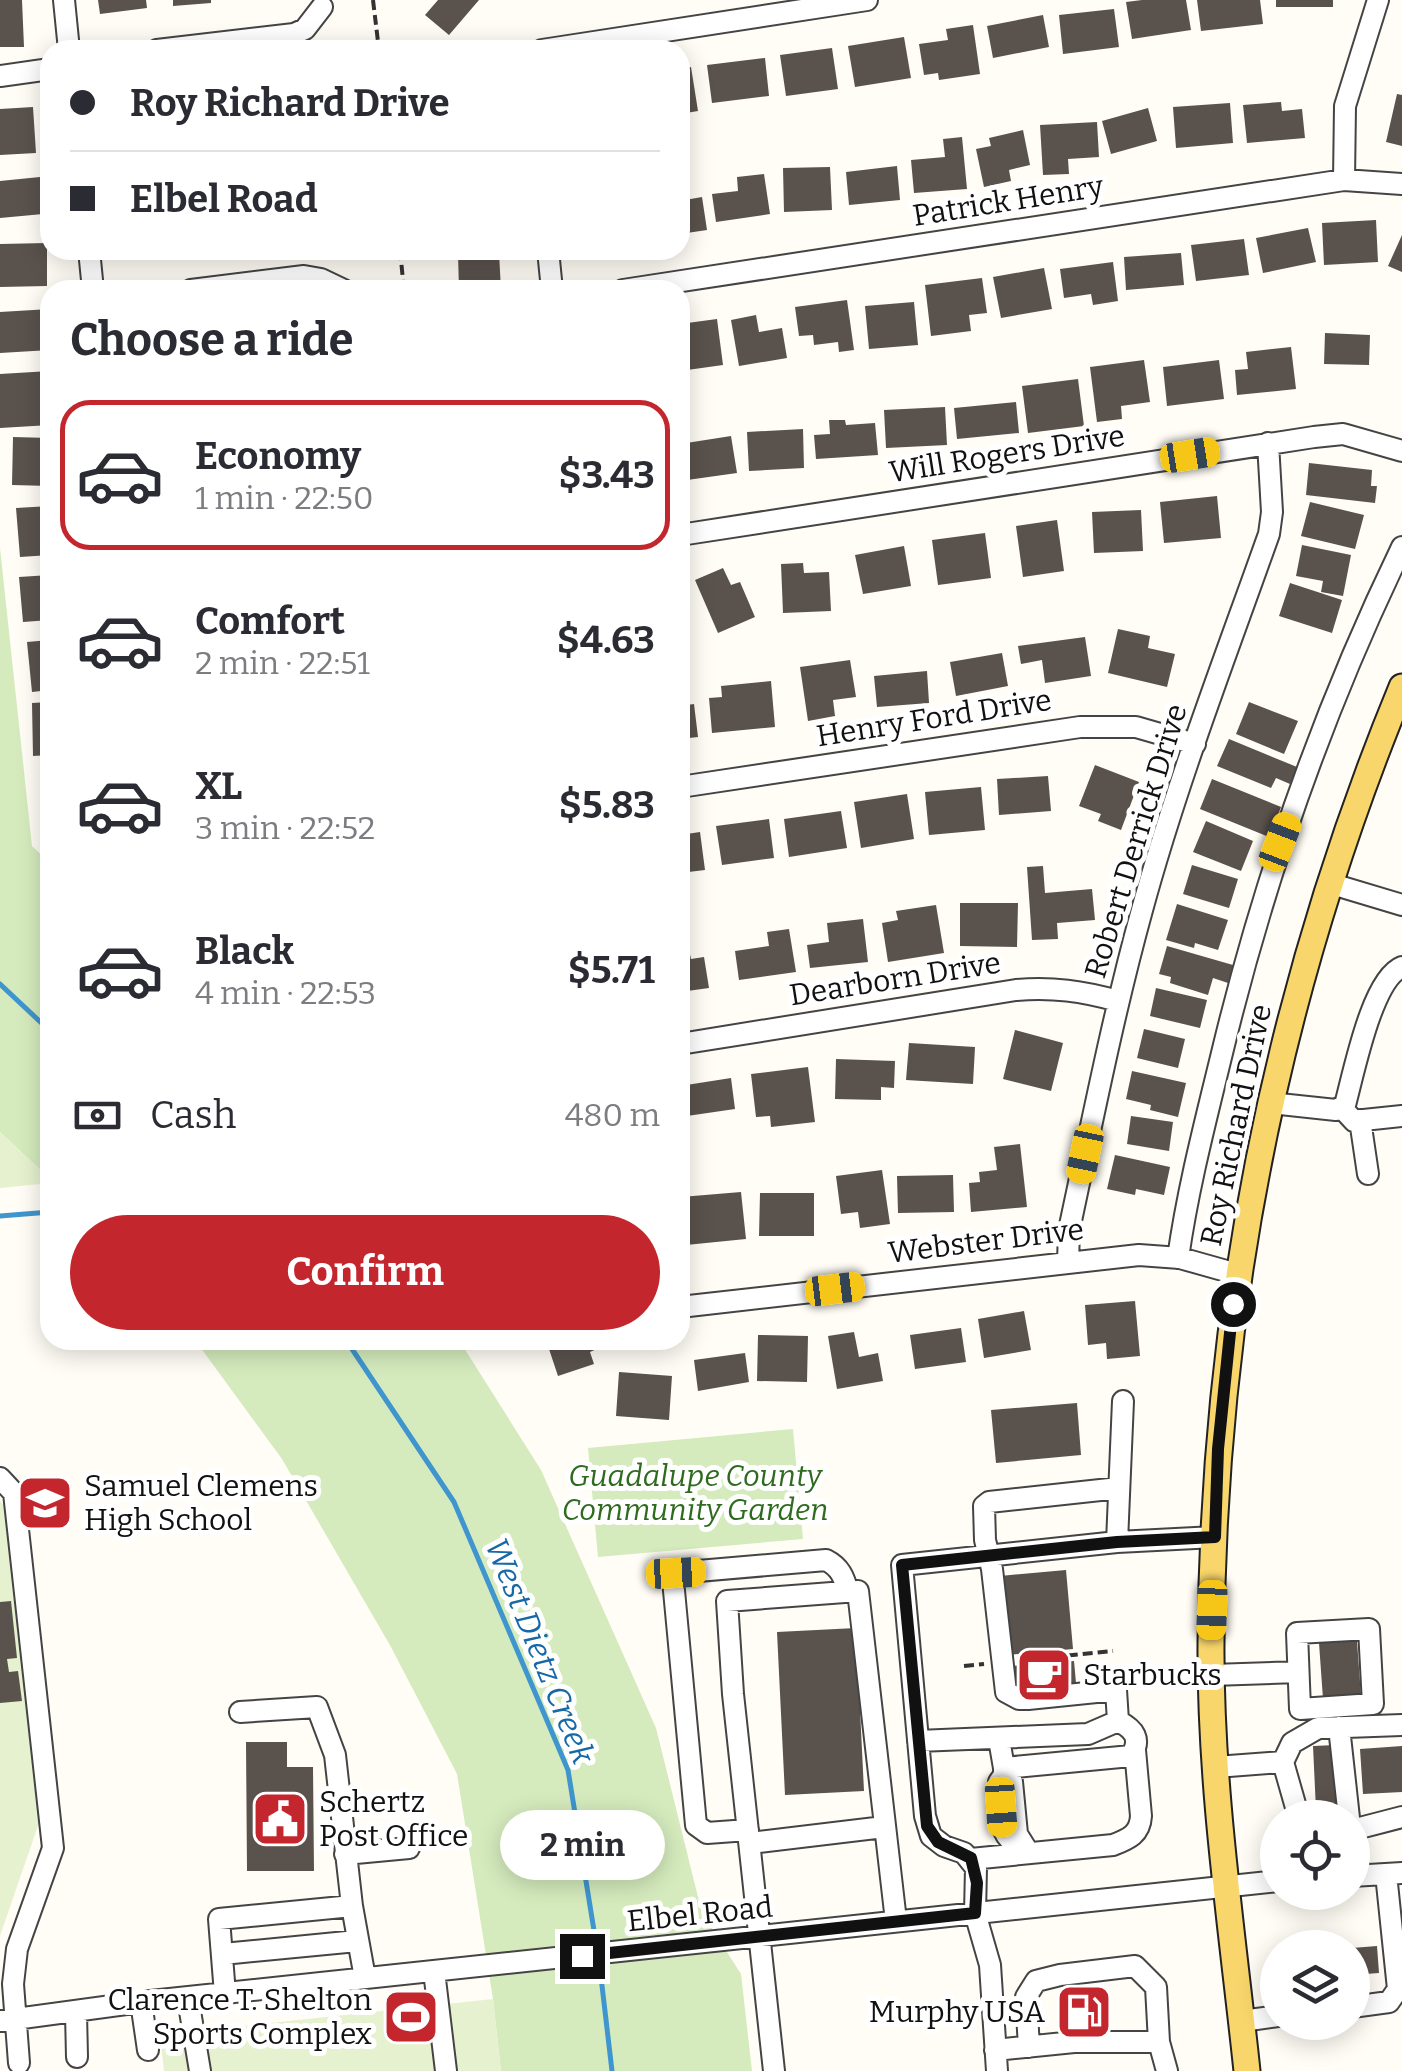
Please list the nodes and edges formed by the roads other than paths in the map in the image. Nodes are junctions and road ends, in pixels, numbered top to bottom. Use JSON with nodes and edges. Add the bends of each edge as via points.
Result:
{"nodes":[{"id":1,"x":64,"y":0,"type":"edge"},
{"id":2,"x":867,"y":0,"type":"edge"},
{"id":3,"x":1378,"y":0,"type":"edge"},
{"id":4,"x":818,"y":4,"type":"edge"},
{"id":5,"x":322,"y":7,"type":"dead end"},
{"id":6,"x":68,"y":40,"type":"edge"},
{"id":7,"x":243,"y":40,"type":"edge"},
{"id":8,"x":602,"y":40,"type":"edge"},
{"id":9,"x":40,"y":70,"type":"edge"},
{"id":10,"x":0,"y":76,"type":"edge"},
{"id":11,"x":1344,"y":180,"type":"junction"},
{"id":12,"x":1402,"y":184,"type":"edge"},
{"id":13,"x":272,"y":280,"type":"edge"},
{"id":14,"x":321,"y":280,"type":"edge"},
{"id":15,"x":689,"y":280,"type":"edge"},
{"id":16,"x":1268,"y":443,"type":"junction"},
{"id":17,"x":1402,"y":451,"type":"edge"},
{"id":18,"x":690,"y":534,"type":"edge"},
{"id":19,"x":1402,"y":547,"type":"edge"},
{"id":20,"x":1402,"y":687,"type":"edge"},
{"id":21,"x":1195,"y":744,"type":"junction"},
{"id":22,"x":690,"y":785,"type":"edge"},
{"id":23,"x":1332,"y":884,"type":"junction"},
{"id":24,"x":1402,"y":905,"type":"edge"},
{"id":25,"x":1402,"y":967,"type":"edge"},
{"id":26,"x":1118,"y":1001,"type":"junction"},
{"id":27,"x":690,"y":1042,"type":"edge"},
{"id":28,"x":1270,"y":1103,"type":"junction"},
{"id":29,"x":1340,"y":1107,"type":"junction"},
{"id":30,"x":1402,"y":1116,"type":"edge"},
{"id":31,"x":1360,"y":1120,"type":"junction"},
{"id":32,"x":1368,"y":1174,"type":"dead end"},
{"id":33,"x":1178,"y":1258,"type":"junction"},
{"id":34,"x":1068,"y":1262,"type":"junction"},
{"id":35,"x":1237,"y":1274,"type":"junction"},
{"id":36,"x":690,"y":1306,"type":"edge"},
{"id":37,"x":1123,"y":1401,"type":"dead end"},
{"id":38,"x":0,"y":1478,"type":"edge"},
{"id":39,"x":1120,"y":1488,"type":"junction"},
{"id":40,"x":1215,"y":1537,"type":"junction"},
{"id":41,"x":1117,"y":1542,"type":"junction"},
{"id":42,"x":988,"y":1555,"type":"junction"},
{"id":43,"x":848,"y":1592,"type":"junction"},
{"id":44,"x":1298,"y":1672,"type":"junction"},
{"id":45,"x":1212,"y":1675,"type":"junction"},
{"id":46,"x":240,"y":1712,"type":"dead end"},
{"id":47,"x":1118,"y":1721,"type":"junction"},
{"id":48,"x":1402,"y":1725,"type":"edge"},
{"id":49,"x":1339,"y":1727,"type":"junction"},
{"id":50,"x":999,"y":1739,"type":"junction"},
{"id":51,"x":918,"y":1741,"type":"junction"},
{"id":52,"x":1134,"y":1750,"type":"junction"},
{"id":53,"x":1283,"y":1762,"type":"junction"},
{"id":54,"x":1216,"y":1766,"type":"junction"},
{"id":55,"x":1004,"y":1772,"type":"junction"},
{"id":56,"x":1294,"y":1800,"type":"edge"},
{"id":57,"x":1347,"y":1800,"type":"edge"},
{"id":58,"x":1402,"y":1818,"type":"edge"},
{"id":59,"x":1370,"y":1826,"type":"edge"},
{"id":60,"x":884,"y":1827,"type":"junction"},
{"id":61,"x":749,"y":1836,"type":"junction"},
{"id":62,"x":409,"y":1848,"type":"dead end"},
{"id":63,"x":1028,"y":1852,"type":"junction"},
{"id":64,"x":346,"y":1854,"type":"junction"},
{"id":65,"x":971,"y":1858,"type":"junction"},
{"id":66,"x":1394,"y":1874,"type":"edge"},
{"id":67,"x":1260,"y":1883,"type":"edge"},
{"id":68,"x":1228,"y":1886,"type":"junction"},
{"id":69,"x":352,"y":1906,"type":"junction"},
{"id":70,"x":975,"y":1913,"type":"junction"},
{"id":71,"x":896,"y":1921,"type":"junction"},
{"id":72,"x":761,"y":1938,"type":"junction"},
{"id":73,"x":358,"y":1942,"type":"junction"},
{"id":74,"x":223,"y":1954,"type":"junction"},
{"id":75,"x":434,"y":1971,"type":"junction"},
{"id":76,"x":365,"y":1978,"type":"junction"},
{"id":77,"x":225,"y":1994,"type":"junction"},
{"id":78,"x":188,"y":1999,"type":"junction"},
{"id":79,"x":141,"y":2002,"type":"junction"},
{"id":80,"x":1370,"y":2004,"type":"edge"},
{"id":81,"x":76,"y":2012,"type":"junction"},
{"id":82,"x":1260,"y":2018,"type":"edge"},
{"id":83,"x":8,"y":2020,"type":"edge"},
{"id":84,"x":1242,"y":2021,"type":"junction"},
{"id":85,"x":1159,"y":2042,"type":"junction"},
{"id":86,"x":1028,"y":2046,"type":"junction"},
{"id":87,"x":148,"y":2050,"type":"dead end"},
{"id":88,"x":77,"y":2057,"type":"dead end"},
{"id":89,"x":996,"y":2060,"type":"edge"},
{"id":90,"x":18,"y":2063,"type":"dead end"},
{"id":91,"x":200,"y":2071,"type":"edge"},
{"id":92,"x":446,"y":2071,"type":"edge"},
{"id":93,"x":774,"y":2071,"type":"edge"},
{"id":94,"x":1168,"y":2071,"type":"edge"},
{"id":95,"x":1247,"y":2071,"type":"edge"}],
"edges":[{"from":1,"to":6,"type":"street"},
{"from":2,"to":4,"type":"street"},
{"from":3,"to":11,"type":"street","via":[[1346,106]]},
{"from":4,"to":8,"type":"street"},
{"from":5,"to":7,"type":"street","via":[[294,34]]},
{"from":9,"to":10,"type":"street"},
{"from":11,"to":12,"type":"street","name":"Patrick Henry"},
{"from":11,"to":15,"type":"street","name":"Patrick Henry"},
{"from":13,"to":14,"type":"street"},
{"from":16,"to":17,"type":"street","name":"Will Rogers Drive","via":[[1343,434]]},
{"from":16,"to":18,"type":"street","name":"Will Rogers Drive"},
{"from":16,"to":21,"type":"street","name":"Robert Derrick Drive","via":[[1269,534]]},
{"from":19,"to":33,"type":"street","via":[[1270,872],[1197,1151]]},
{"from":20,"to":23,"type":"main road","name":"Roy Richard Drive"},
{"from":21,"to":22,"type":"street","name":"Henry Ford Drive","via":[[1136,727],[1080,727]]},
{"from":21,"to":26,"type":"street","name":"Robert Derrick Drive"},
{"from":23,"to":24,"type":"street"},
{"from":23,"to":28,"type":"main road","name":"Roy Richard Drive"},
{"from":25,"to":29,"type":"street","via":[[1378,994]]},
{"from":26,"to":27,"type":"street","name":"Dearborn Drive","via":[[1053,987],[1016,990]]},
{"from":26,"to":34,"type":"street","name":"Robert Derrick Drive","via":[[1069,1230]]},
{"from":28,"to":29,"type":"street"},
{"from":28,"to":35,"type":"main road","name":"Roy Richard Drive"},
{"from":29,"to":31,"type":"street"},
{"from":30,"to":31,"type":"street"},
{"from":31,"to":32,"type":"street"},
{"from":33,"to":34,"type":"street","name":"Webster Drive"},
{"from":33,"to":35,"type":"street","name":"Webster Drive"},
{"from":34,"to":36,"type":"street","name":"Webster Drive"},
{"from":35,"to":40,"type":"main road","name":"Roy Richard Drive"},
{"from":37,"to":39,"type":"street"},
{"from":38,"to":83,"type":"street","via":[[14,1493],[53,1848],[17,1949]]},
{"from":39,"to":41,"type":"street"},
{"from":39,"to":42,"type":"street","via":[[989,1502]]},
{"from":40,"to":41,"type":"street"},
{"from":40,"to":45,"type":"main road","name":"Roy Richard Drive"},
{"from":41,"to":42,"type":"street"},
{"from":42,"to":47,"type":"street","via":[[1006,1692],[1019,1699],[1116,1690]]},
{"from":42,"to":51,"type":"street","via":[[902,1565]]},
{"from":43,"to":60,"type":"street","via":[[858,1592]]},
{"from":43,"to":61,"type":"street","via":[[728,1601]]},
{"from":43,"to":61,"type":"street","via":[[826,1560],[676,1573],[673,1580],[696,1824],[707,1833]]},
{"from":44,"to":44,"type":"street","via":[[1300,1708],[1374,1704],[1369,1630],[1297,1633]]},
{"from":44,"to":45,"type":"street"},
{"from":45,"to":54,"type":"main road","name":"Roy Richard Drive"},
{"from":46,"to":64,"type":"street","via":[[318,1707],[335,1755]]},
{"from":47,"to":50,"type":"street","via":[[1088,1734]]},
{"from":47,"to":52,"type":"street","via":[[1135,1733]]},
{"from":48,"to":49,"type":"street"},
{"from":49,"to":53,"type":"street","via":[[1305,1734]]},
{"from":49,"to":57,"type":"street"},
{"from":50,"to":51,"type":"street"},
{"from":50,"to":55,"type":"street"},
{"from":51,"to":65,"type":"street","via":[[931,1836]]},
{"from":52,"to":55,"type":"street","via":[[1131,1756]]},
{"from":52,"to":63,"type":"street","via":[[1141,1816],[1129,1840]]},
{"from":53,"to":54,"type":"street"},
{"from":53,"to":56,"type":"street"},
{"from":54,"to":68,"type":"main road","name":"Roy Richard Drive"},
{"from":55,"to":63,"type":"street","via":[[1002,1832]]},
{"from":58,"to":59,"type":"street"},
{"from":60,"to":61,"type":"street"},
{"from":60,"to":71,"type":"street"},
{"from":61,"to":72,"type":"street"},
{"from":62,"to":64,"type":"street"},
{"from":63,"to":65,"type":"street"},
{"from":64,"to":69,"type":"street"},
{"from":65,"to":70,"type":"street"},
{"from":66,"to":80,"type":"street","via":[[1398,1989],[1388,2002]]},
{"from":67,"to":68,"type":"street","name":"Elbel Road"},
{"from":68,"to":70,"type":"street","name":"Elbel Road"},
{"from":68,"to":84,"type":"main road","name":"Roy Richard Drive"},
{"from":69,"to":73,"type":"street"},
{"from":69,"to":74,"type":"street","via":[[218,1919]]},
{"from":70,"to":71,"type":"street","name":"Elbel Road"},
{"from":70,"to":89,"type":"street","via":[[990,1965]]},
{"from":71,"to":72,"type":"street","name":"Elbel Road"},
{"from":72,"to":75,"type":"street","name":"Elbel Road"},
{"from":72,"to":93,"type":"street"},
{"from":73,"to":74,"type":"street"},
{"from":73,"to":76,"type":"street"},
{"from":74,"to":77,"type":"street"},
{"from":75,"to":76,"type":"street","name":"Elbel Road"},
{"from":75,"to":92,"type":"street"},
{"from":76,"to":77,"type":"street","name":"Elbel Road"},
{"from":77,"to":78,"type":"street","name":"Elbel Road"},
{"from":78,"to":79,"type":"street","name":"Elbel Road"},
{"from":78,"to":91,"type":"street"},
{"from":79,"to":81,"type":"street","name":"Elbel Road"},
{"from":79,"to":87,"type":"street"},
{"from":81,"to":83,"type":"street","name":"Elbel Road"},
{"from":81,"to":88,"type":"street"},
{"from":82,"to":84,"type":"street"},
{"from":83,"to":90,"type":"street"},
{"from":84,"to":95,"type":"main road","name":"Roy Richard Drive"},
{"from":85,"to":86,"type":"street"},
{"from":85,"to":86,"type":"street","via":[[1156,1987],[1135,1966],[1036,1982],[1026,1997]]},
{"from":85,"to":94,"type":"street"},
{"from":86,"to":89,"type":"street"}]}
